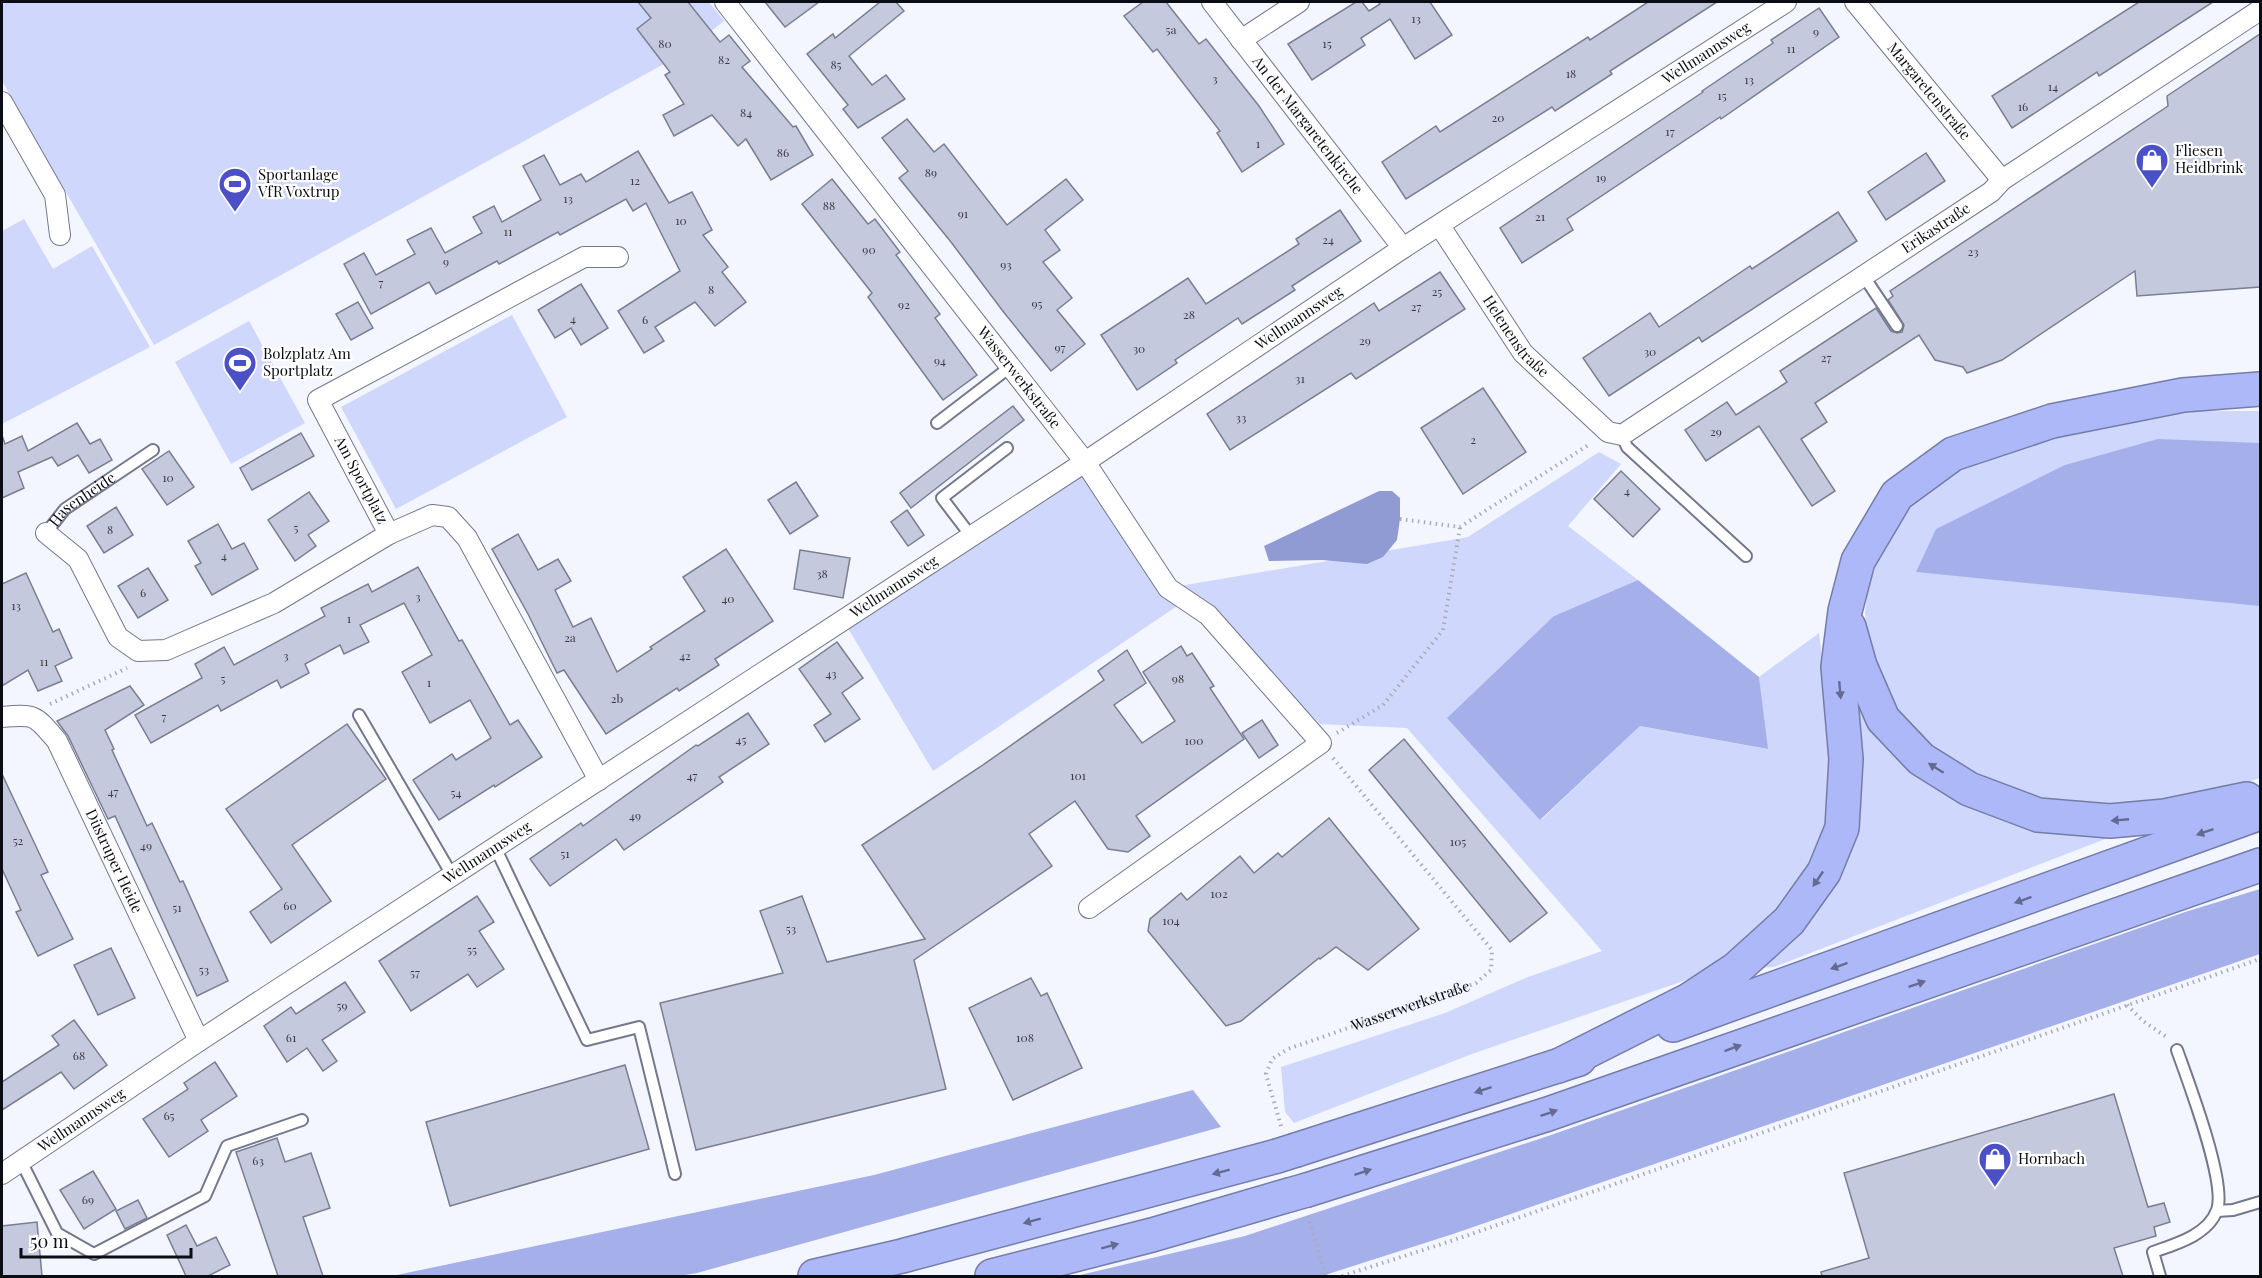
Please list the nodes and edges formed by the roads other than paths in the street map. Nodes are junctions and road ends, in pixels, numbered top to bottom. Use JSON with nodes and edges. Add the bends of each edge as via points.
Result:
{"nodes":[{"id":1,"x":725,"y":2,"type":"edge"},
{"id":2,"x":1212,"y":2,"type":"edge"},
{"id":3,"x":1299,"y":2,"type":"edge"},
{"id":4,"x":1786,"y":2,"type":"edge"},
{"id":5,"x":1855,"y":2,"type":"edge"},
{"id":6,"x":2260,"y":10,"type":"edge"},
{"id":7,"x":1241,"y":40,"type":"junction"},
{"id":8,"x":2,"y":102,"type":"edge"},
{"id":9,"x":2002,"y":180,"type":"junction"},
{"id":10,"x":1440,"y":226,"type":"junction"},
{"id":11,"x":60,"y":235,"type":"dead end"},
{"id":12,"x":1403,"y":248,"type":"junction"},
{"id":13,"x":618,"y":257,"type":"dead end"},
{"id":14,"x":1863,"y":275,"type":"junction"},
{"id":15,"x":1897,"y":326,"type":"dead end"},
{"id":16,"x":1010,"y":368,"type":"junction"},
{"id":17,"x":2260,"y":389,"type":"edge"},
{"id":18,"x":937,"y":423,"type":"dead end"},
{"id":19,"x":1615,"y":433,"type":"junction"},
{"id":20,"x":1006,"y":448,"type":"dead end"},
{"id":21,"x":153,"y":450,"type":"dead end"},
{"id":22,"x":1084,"y":462,"type":"junction"},
{"id":23,"x":46,"y":533,"type":"joint"},
{"id":24,"x":389,"y":534,"type":"junction"},
{"id":25,"x":971,"y":536,"type":"junction"},
{"id":26,"x":1746,"y":556,"type":"dead end"},
{"id":27,"x":1845,"y":611,"type":"junction"},
{"id":28,"x":359,"y":715,"type":"dead end"},
{"id":29,"x":2,"y":717,"type":"edge"},
{"id":30,"x":599,"y":780,"type":"junction"},
{"id":31,"x":2260,"y":797,"type":"edge"},
{"id":32,"x":2260,"y":813,"type":"edge"},
{"id":33,"x":495,"y":847,"type":"junction"},
{"id":34,"x":2260,"y":865,"type":"edge"},
{"id":35,"x":452,"y":875,"type":"junction"},
{"id":36,"x":1089,"y":908,"type":"dead end"},
{"id":37,"x":199,"y":1041,"type":"junction"},
{"id":38,"x":2177,"y":1050,"type":"road end"},
{"id":39,"x":1558,"y":1066,"type":"junction"},
{"id":40,"x":302,"y":1120,"type":"dead end"},
{"id":41,"x":21,"y":1161,"type":"junction"},
{"id":42,"x":2,"y":1174,"type":"edge"},
{"id":43,"x":675,"y":1174,"type":"dead end"},
{"id":44,"x":2260,"y":1202,"type":"edge"},
{"id":45,"x":2217,"y":1211,"type":"junction"},
{"id":46,"x":815,"y":1276,"type":"edge"},
{"id":47,"x":992,"y":1276,"type":"edge"},
{"id":48,"x":2160,"y":1276,"type":"edge"}],
"edges":[{"from":1,"to":16,"type":"street","name":"Wasserwerkstraße"},
{"from":2,"to":7,"type":"street","name":"An der Margaretenkirche"},
{"from":3,"to":7,"type":"street"},
{"from":4,"to":10,"type":"street","name":"Wellmannsweg"},
{"from":5,"to":9,"type":"street","name":"Margaretenstraße"},
{"from":6,"to":9,"type":"street","name":"Erikastraße"},
{"from":7,"to":12,"type":"street","name":"An der Margaretenkirche"},
{"from":8,"to":11,"type":"street","via":[[55,195]]},
{"from":9,"to":14,"type":"street","name":"Erikastraße","via":[[1990,192]]},
{"from":10,"to":12,"type":"street","name":"Wellmannsweg"},
{"from":10,"to":19,"type":"street","name":"Helenenstraße","via":[[1522,353]]},
{"from":12,"to":22,"type":"street","name":"Wellmannsweg"},
{"from":13,"to":24,"type":"street","name":"Am Sportplatz","via":[[584,257],[318,400]]},
{"from":14,"to":15,"type":"lane"},
{"from":14,"to":19,"type":"street","name":"Erikastraße"},
{"from":16,"to":18,"type":"lane"},
{"from":16,"to":22,"type":"street","name":"Wasserwerkstraße"},
{"from":17,"to":27,"type":"highway","via":[[2183,394],[2052,421],[1953,454],[1897,495],[1858,561]]},
{"from":19,"to":26,"type":"lane"},
{"from":20,"to":25,"type":"lane","via":[[942,498]]},
{"from":21,"to":23,"type":"lane","name":"Hasenheide","via":[[65,509]]},
{"from":22,"to":25,"type":"street","name":"Wellmannsweg"},
{"from":22,"to":36,"type":"street","name":"Wasserwerkstraße","via":[[1168,588],[1208,615],[1321,743]]},
{"from":23,"to":24,"type":"street","name":"Hasenheide","via":[[78,559],[118,637],[138,651],[166,650],[274,603]]},
{"from":24,"to":30,"type":"street","name":"Am Sportplatz","via":[[432,515],[448,517],[467,538]]},
{"from":25,"to":30,"type":"street","name":"Wellmannsweg"},
{"from":31,"to":27,"type":"highway","one_way":true,"via":[[2165,816],[2109,821],[2038,815],[1969,789],[1921,759],[1883,719],[1860,666]]},
{"from":27,"to":39,"type":"highway","one_way":true,"via":[[1839,667],[1846,759],[1842,828],[1824,872],[1789,921],[1736,969],[1689,1000]]},
{"from":28,"to":35,"type":"lane"},
{"from":29,"to":37,"type":"street","name":"Düstruper Heide","via":[[26,715],[39,719],[57,741]]},
{"from":30,"to":33,"type":"street","name":"Wellmannsweg"},
{"from":32,"to":39,"type":"highway","one_way":true},
{"from":33,"to":35,"type":"street","name":"Wellmannsweg"},
{"from":33,"to":43,"type":"lane","via":[[587,1040],[639,1027]]},
{"from":47,"to":34,"type":"highway","one_way":true,"via":[[1301,1198]]},
{"from":35,"to":37,"type":"street","name":"Wellmannsweg"},
{"from":37,"to":41,"type":"street","name":"Wellmannsweg"},
{"from":38,"to":45,"type":"lane","via":[[2216,1174],[2220,1196]]},
{"from":39,"to":46,"type":"highway","one_way":true,"via":[[914,1253]]},
{"from":40,"to":41,"type":"lane","via":[[227,1146],[205,1196],[94,1254],[57,1233]]},
{"from":41,"to":42,"type":"street","name":"Wellmannsweg"},
{"from":44,"to":45,"type":"lane"},
{"from":45,"to":48,"type":"lane","via":[[2194,1236],[2153,1252]]}]}
